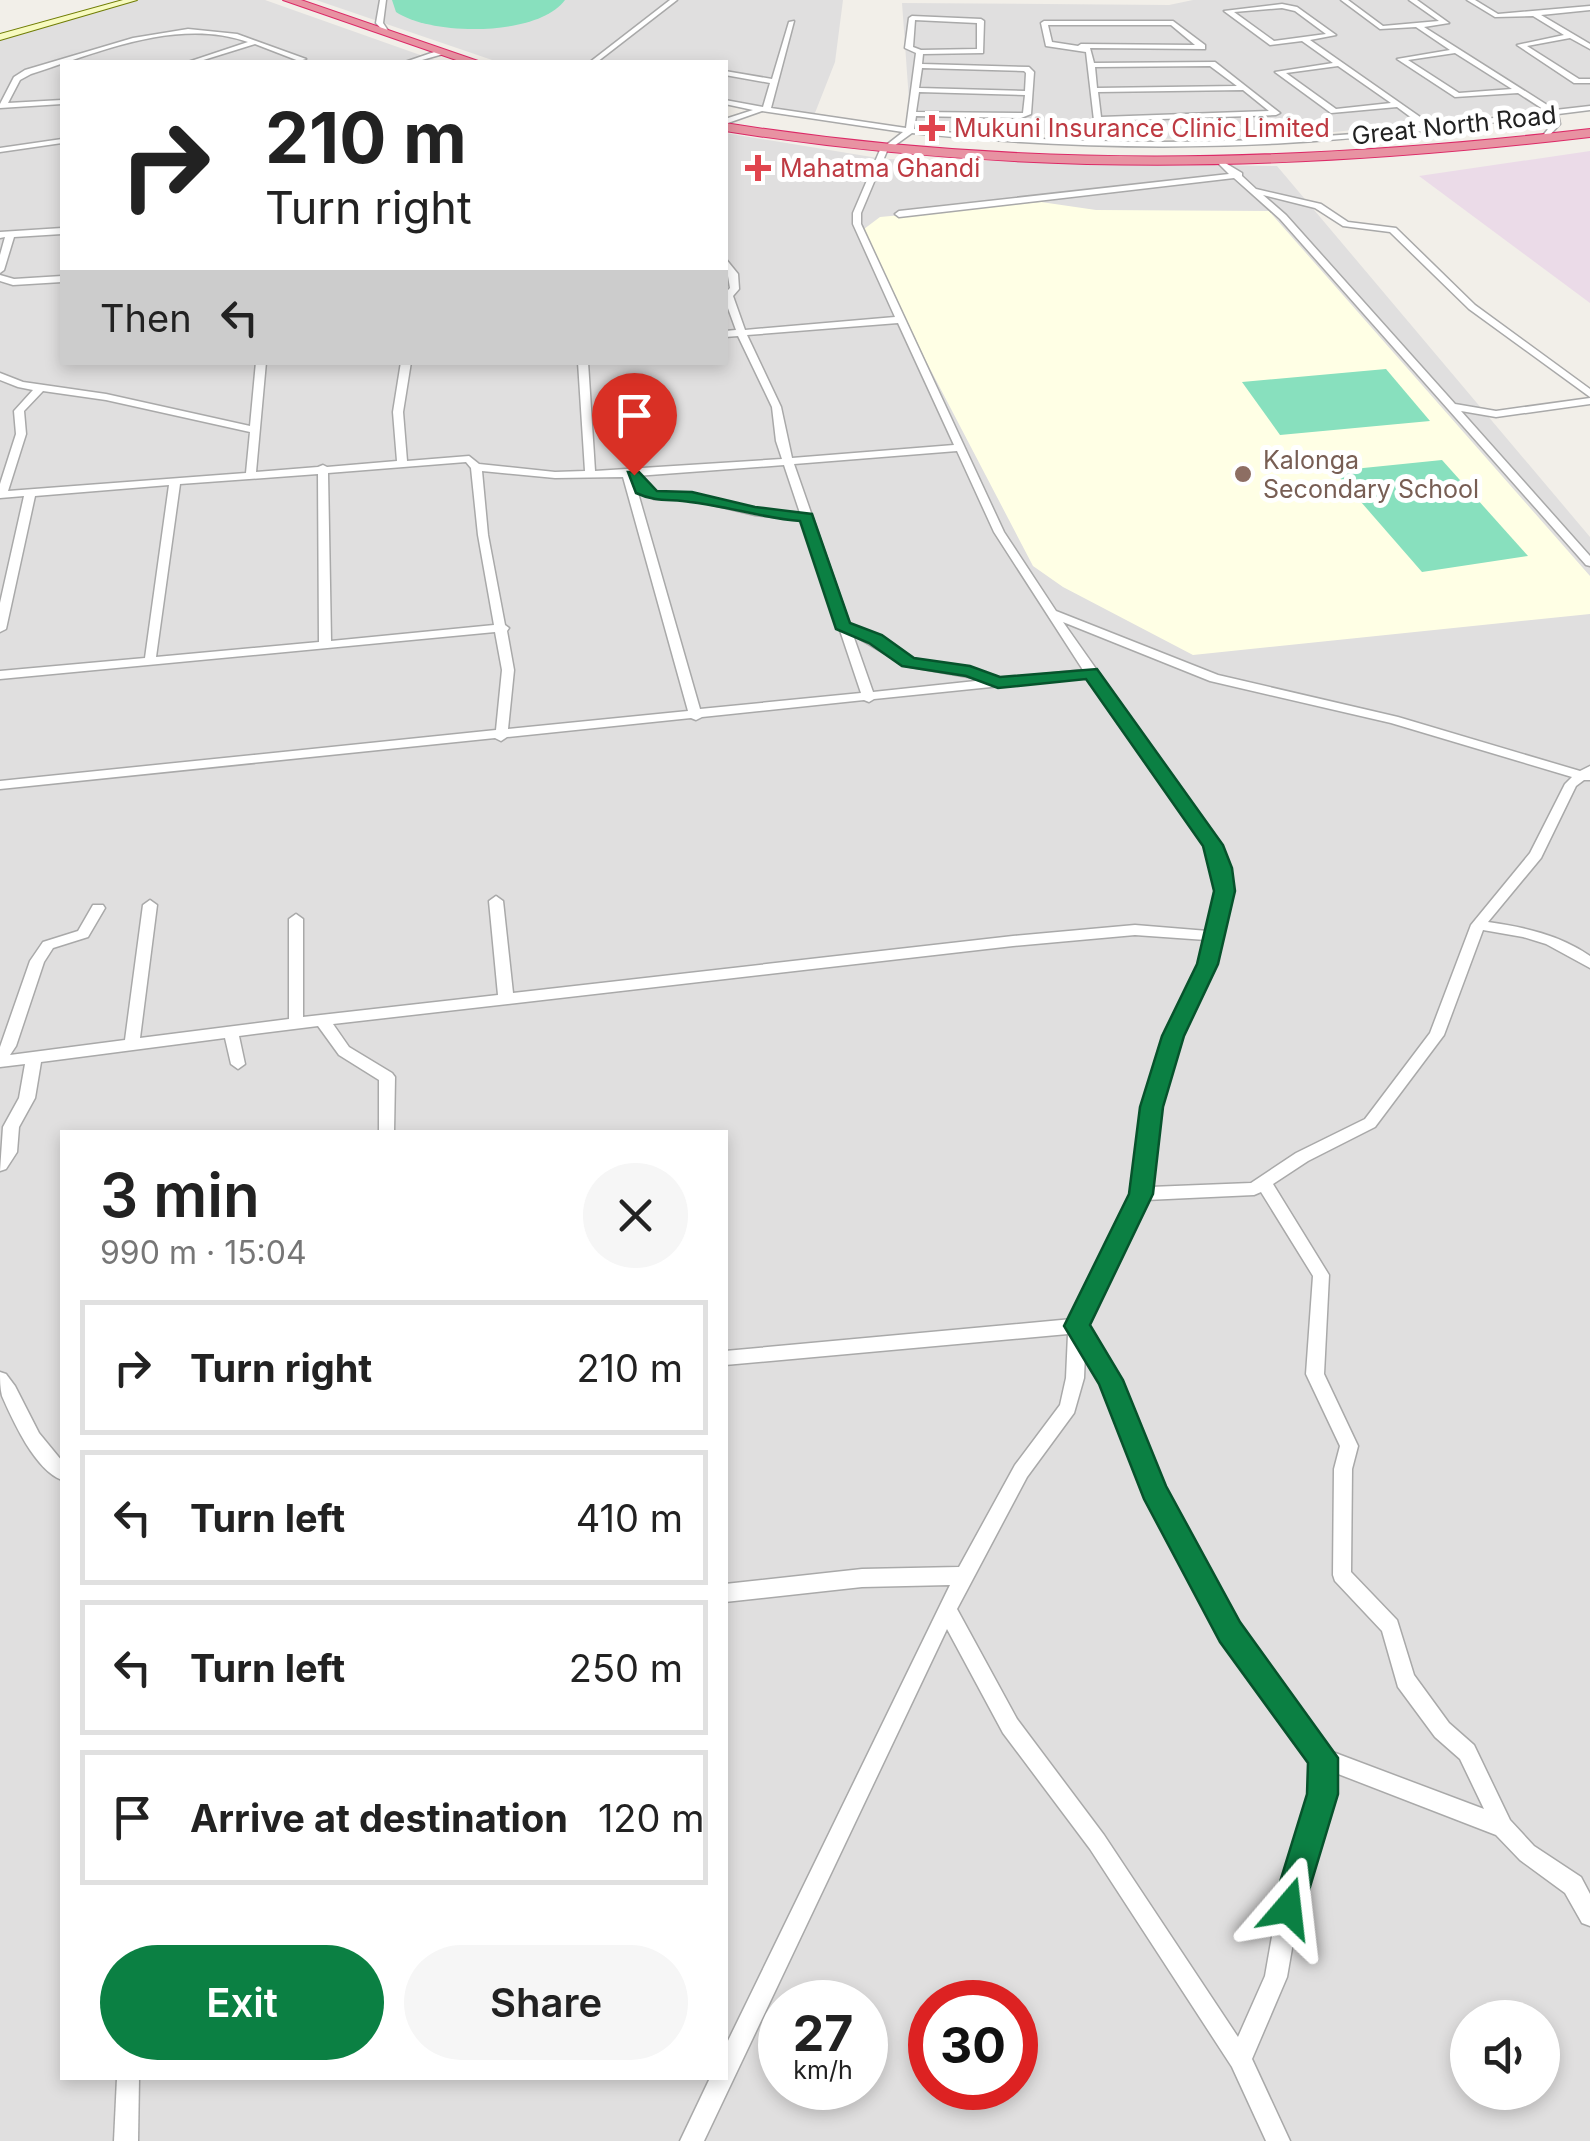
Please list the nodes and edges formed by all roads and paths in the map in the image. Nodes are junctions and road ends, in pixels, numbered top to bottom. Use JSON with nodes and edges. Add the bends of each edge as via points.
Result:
{"nodes":[{"id":1,"x":133,"y":0,"type":"edge"},
{"id":2,"x":288,"y":0,"type":"edge"},
{"id":3,"x":383,"y":0,"type":"edge"},
{"id":4,"x":674,"y":0,"type":"edge"},
{"id":5,"x":1344,"y":0,"type":"edge"},
{"id":6,"x":1412,"y":0,"type":"edge"},
{"id":7,"x":1470,"y":0,"type":"edge"},
{"id":8,"x":1544,"y":0,"type":"edge"},
{"id":9,"x":1590,"y":8,"type":"edge"},
{"id":10,"x":1564,"y":11,"type":"junction"},
{"id":11,"x":1534,"y":14,"type":"junction"},
{"id":12,"x":792,"y":22,"type":"dead end"},
{"id":13,"x":1419,"y":27,"type":"junction"},
{"id":14,"x":389,"y":34,"type":"junction"},
{"id":15,"x":1570,"y":36,"type":"junction"},
{"id":16,"x":0,"y":37,"type":"edge"},
{"id":17,"x":1305,"y":40,"type":"junction"},
{"id":18,"x":255,"y":42,"type":"junction"},
{"id":19,"x":1078,"y":46,"type":"junction"},
{"id":20,"x":1590,"y":47,"type":"edge"},
{"id":21,"x":1457,"y":51,"type":"junction"},
{"id":22,"x":440,"y":52,"type":"junction"},
{"id":23,"x":920,"y":52,"type":"junction"},
{"id":24,"x":302,"y":59,"type":"dead end"},
{"id":25,"x":67,"y":60,"type":"edge"},
{"id":26,"x":197,"y":60,"type":"edge"},
{"id":27,"x":415,"y":60,"type":"edge"},
{"id":28,"x":467,"y":60,"type":"edge"},
{"id":29,"x":596,"y":60,"type":"edge"},
{"id":30,"x":60,"y":62,"type":"edge"},
{"id":31,"x":1339,"y":64,"type":"junction"},
{"id":32,"x":1092,"y":65,"type":"junction"},
{"id":33,"x":919,"y":66,"type":"junction"},
{"id":34,"x":728,"y":74,"type":"edge"},
{"id":35,"x":1590,"y":81,"type":"edge"},
{"id":36,"x":775,"y":82,"type":"junction"},
{"id":37,"x":1245,"y":88,"type":"junction"},
{"id":38,"x":916,"y":90,"type":"junction"},
{"id":39,"x":1095,"y":90,"type":"junction"},
{"id":40,"x":1520,"y":90,"type":"junction"},
{"id":41,"x":1030,"y":93,"type":"junction"},
{"id":42,"x":60,"y":102,"type":"edge"},
{"id":43,"x":728,"y":103,"type":"edge"},
{"id":44,"x":1,"y":106,"type":"edge"},
{"id":45,"x":1399,"y":106,"type":"junction"},
{"id":46,"x":1590,"y":108,"type":"edge"},
{"id":47,"x":763,"y":110,"type":"junction"},
{"id":48,"x":1554,"y":113,"type":"junction"},
{"id":49,"x":915,"y":114,"type":"junction"},
{"id":50,"x":1099,"y":119,"type":"junction"},
{"id":51,"x":728,"y":124,"type":"edge"},
{"id":52,"x":728,"y":125,"type":"edge"},
{"id":53,"x":1431,"y":128,"type":"junction"},
{"id":54,"x":910,"y":131,"type":"junction"},
{"id":55,"x":1590,"y":133,"type":"edge"},
{"id":56,"x":1365,"y":135,"type":"junction"},
{"id":57,"x":1546,"y":138,"type":"junction"},
{"id":58,"x":1053,"y":140,"type":"junction"},
{"id":59,"x":60,"y":141,"type":"edge"},
{"id":60,"x":1098,"y":141,"type":"junction"},
{"id":61,"x":1226,"y":142,"type":"junction"},
{"id":62,"x":0,"y":150,"type":"edge"},
{"id":63,"x":884,"y":150,"type":"junction"},
{"id":64,"x":1336,"y":159,"type":"junction"},
{"id":65,"x":1036,"y":160,"type":"junction"},
{"id":66,"x":1232,"y":167,"type":"junction"},
{"id":67,"x":1255,"y":190,"type":"junction"},
{"id":68,"x":899,"y":214,"type":"dead end"},
{"id":69,"x":60,"y":231,"type":"edge"},
{"id":70,"x":5,"y":235,"type":"edge"},
{"id":71,"x":728,"y":264,"type":"edge"},
{"id":72,"x":0,"y":270,"type":"edge"},
{"id":73,"x":0,"y":278,"type":"edge"},
{"id":74,"x":60,"y":279,"type":"edge"},
{"id":75,"x":728,"y":298,"type":"edge"},
{"id":76,"x":728,"y":298,"type":"edge"},
{"id":77,"x":898,"y":320,"type":"junction"},
{"id":78,"x":745,"y":333,"type":"junction"},
{"id":79,"x":728,"y":334,"type":"edge"},
{"id":80,"x":261,"y":365,"type":"edge"},
{"id":81,"x":406,"y":365,"type":"edge"},
{"id":82,"x":583,"y":365,"type":"edge"},
{"id":83,"x":1,"y":376,"type":"edge"},
{"id":84,"x":40,"y":388,"type":"junction"},
{"id":85,"x":1590,"y":397,"type":"edge"},
{"id":86,"x":1453,"y":407,"type":"junction"},
{"id":87,"x":256,"y":430,"type":"junction"},
{"id":88,"x":957,"y":448,"type":"junction"},
{"id":89,"x":788,"y":461,"type":"junction"},
{"id":90,"x":402,"y":463,"type":"junction"},
{"id":91,"x":476,"y":466,"type":"junction"},
{"id":92,"x":323,"y":468,"type":"junction"},
{"id":93,"x":251,"y":473,"type":"junction"},
{"id":94,"x":627,"y":474,"type":"junction"},
{"id":95,"x":590,"y":476,"type":"junction"},
{"id":96,"x":175,"y":480,"type":"junction"},
{"id":97,"x":30,"y":492,"type":"junction"},
{"id":98,"x":1,"y":494,"type":"edge"},
{"id":99,"x":806,"y":517,"type":"junction"},
{"id":100,"x":1590,"y":563,"type":"edge"},
{"id":101,"x":1052,"y":613,"type":"junction"},
{"id":102,"x":842,"y":626,"type":"junction"},
{"id":103,"x":503,"y":628,"type":"junction"},
{"id":104,"x":0,"y":629,"type":"edge"},
{"id":105,"x":325,"y":644,"type":"junction"},
{"id":106,"x":150,"y":661,"type":"junction"},
{"id":107,"x":1090,"y":673,"type":"junction"},
{"id":108,"x":0,"y":676,"type":"edge"},
{"id":109,"x":998,"y":682,"type":"junction"},
{"id":110,"x":869,"y":698,"type":"junction"},
{"id":111,"x":696,"y":716,"type":"junction"},
{"id":112,"x":501,"y":736,"type":"junction"},
{"id":113,"x":1588,"y":775,"type":"edge"},
{"id":114,"x":0,"y":785,"type":"edge"},
{"id":115,"x":496,"y":901,"type":"dead end"},
{"id":116,"x":150,"y":905,"type":"dead end"},
{"id":117,"x":98,"y":908,"type":"dead end"},
{"id":118,"x":296,"y":919,"type":"dead end"},
{"id":119,"x":1478,"y":925,"type":"junction"},
{"id":120,"x":1216,"y":936,"type":"junction"},
{"id":121,"x":1590,"y":963,"type":"edge"},
{"id":122,"x":506,"y":998,"type":"junction"},
{"id":123,"x":322,"y":1020,"type":"junction"},
{"id":124,"x":296,"y":1024,"type":"junction"},
{"id":125,"x":231,"y":1032,"type":"junction"},
{"id":126,"x":132,"y":1046,"type":"junction"},
{"id":127,"x":34,"y":1058,"type":"junction"},
{"id":128,"x":0,"y":1059,"type":"edge"},
{"id":129,"x":238,"y":1064,"type":"dead end"},
{"id":130,"x":387,"y":1130,"type":"edge"},
{"id":131,"x":0,"y":1165,"type":"edge"},
{"id":132,"x":1264,"y":1183,"type":"junction"},
{"id":133,"x":1141,"y":1194,"type":"junction"},
{"id":134,"x":1077,"y":1326,"type":"junction"},
{"id":135,"x":728,"y":1358,"type":"edge"},
{"id":136,"x":0,"y":1380,"type":"edge"},
{"id":137,"x":60,"y":1470,"type":"edge"},
{"id":138,"x":966,"y":1576,"type":"junction"},
{"id":139,"x":728,"y":1593,"type":"edge"},
{"id":140,"x":947,"y":1609,"type":"junction"},
{"id":141,"x":1323,"y":1758,"type":"junction"},
{"id":142,"x":1503,"y":1827,"type":"junction"},
{"id":143,"x":1582,"y":1884,"type":"edge"},
{"id":144,"x":1590,"y":1915,"type":"edge"},
{"id":145,"x":1240,"y":2059,"type":"junction"},
{"id":146,"x":728,"y":2067,"type":"edge"},
{"id":147,"x":128,"y":2080,"type":"edge"},
{"id":148,"x":722,"y":2080,"type":"edge"},
{"id":149,"x":126,"y":2141,"type":"edge"},
{"id":150,"x":692,"y":2141,"type":"edge"},
{"id":151,"x":1278,"y":2141,"type":"edge"}],
"edges":[{"from":1,"to":16,"type":"street"},
{"from":2,"to":14,"type":"highway"},
{"from":3,"to":14,"type":"street","via":[[379,23]]},
{"from":4,"to":29,"type":"street"},
{"from":5,"to":13,"type":"street","via":[[1382,28]]},
{"from":6,"to":13,"type":"street","via":[[1446,23]]},
{"from":7,"to":11,"type":"street","via":[[1497,16]]},
{"from":8,"to":10,"type":"street"},
{"from":9,"to":10,"type":"street"},
{"from":10,"to":11,"type":"street"},
{"from":11,"to":15,"type":"street"},
{"from":12,"to":36,"type":"street"},
{"from":13,"to":21,"type":"street"},
{"from":14,"to":22,"type":"highway"},
{"from":15,"to":20,"type":"street"},
{"from":15,"to":35,"type":"street","via":[[1521,44],[1571,78]]},
{"from":17,"to":17,"type":"street","via":[[1332,36],[1294,7],[1227,12],[1264,40]]},
{"from":17,"to":31,"type":"street"},
{"from":18,"to":24,"type":"street"},
{"from":18,"to":25,"type":"street","via":[[200,31],[135,39]]},
{"from":18,"to":26,"type":"street"},
{"from":19,"to":19,"type":"street","via":[[1046,42],[1044,23],[1173,24],[1203,46]]},
{"from":19,"to":32,"type":"street","via":[[1089,50]]},
{"from":21,"to":40,"type":"street"},
{"from":21,"to":40,"type":"street","via":[[1401,59],[1458,95]]},
{"from":22,"to":27,"type":"street"},
{"from":22,"to":28,"type":"highway"},
{"from":23,"to":23,"type":"street","via":[[980,51],[981,21],[912,18],[910,48]]},
{"from":23,"to":33,"type":"street"},
{"from":30,"to":44,"type":"street","via":[[17,78]]},
{"from":31,"to":45,"type":"street"},
{"from":31,"to":45,"type":"street","via":[[1279,72],[1334,111]]},
{"from":32,"to":37,"type":"street","via":[[1212,64]]},
{"from":32,"to":39,"type":"street"},
{"from":33,"to":38,"type":"street"},
{"from":33,"to":41,"type":"street","via":[[1026,69]]},
{"from":34,"to":36,"type":"street"},
{"from":36,"to":47,"type":"street"},
{"from":37,"to":39,"type":"street"},
{"from":37,"to":50,"type":"street","via":[[1276,113]]},
{"from":38,"to":41,"type":"street"},
{"from":38,"to":49,"type":"street"},
{"from":39,"to":50,"type":"street"},
{"from":40,"to":48,"type":"street"},
{"from":41,"to":49,"type":"street","via":[[1021,116]]},
{"from":42,"to":44,"type":"street"},
{"from":43,"to":47,"type":"street"},
{"from":45,"to":53,"type":"street"},
{"from":46,"to":48,"type":"street"},
{"from":47,"to":51,"type":"street"},
{"from":47,"to":54,"type":"street"},
{"from":48,"to":53,"type":"street"},
{"from":48,"to":57,"type":"street","via":[[1556,124]]},
{"from":49,"to":54,"type":"street"},
{"from":50,"to":60,"type":"street"},
{"from":52,"to":63,"type":"highway","name":"Great North Road"},
{"from":53,"to":56,"type":"street"},
{"from":54,"to":58,"type":"street"},
{"from":54,"to":63,"type":"street"},
{"from":55,"to":57,"type":"highway","name":"Great North Road"},
{"from":56,"to":61,"type":"street"},
{"from":56,"to":64,"type":"street"},
{"from":57,"to":64,"type":"highway","name":"Great North Road"},
{"from":58,"to":60,"type":"street"},
{"from":58,"to":65,"type":"street"},
{"from":59,"to":62,"type":"street"},
{"from":60,"to":61,"type":"street"},
{"from":61,"to":66,"type":"street"},
{"from":63,"to":65,"type":"highway","name":"Great North Road"},
{"from":63,"to":77,"type":"street","via":[[856,218]]},
{"from":64,"to":66,"type":"highway","name":"Great North Road"},
{"from":65,"to":66,"type":"highway","name":"Great North Road"},
{"from":66,"to":67,"type":"street"},
{"from":66,"to":68,"type":"street"},
{"from":67,"to":85,"type":"street","via":[[1318,206],[1346,224],[1390,228],[1472,307]]},
{"from":67,"to":86,"type":"street"},
{"from":69,"to":70,"type":"street"},
{"from":70,"to":72,"type":"street"},
{"from":71,"to":75,"type":"street","via":[[735,287]]},
{"from":73,"to":74,"type":"street"},
{"from":76,"to":78,"type":"street"},
{"from":77,"to":78,"type":"street"},
{"from":77,"to":88,"type":"street"},
{"from":78,"to":79,"type":"street"},
{"from":78,"to":89,"type":"street","via":[[777,410]]},
{"from":80,"to":87,"type":"street"},
{"from":81,"to":90,"type":"street","via":[[398,412]]},
{"from":82,"to":95,"type":"street"},
{"from":83,"to":84,"type":"street"},
{"from":84,"to":87,"type":"street"},
{"from":84,"to":98,"type":"street","via":[[19,411],[21,434]]},
{"from":85,"to":86,"type":"street","via":[[1496,414]]},
{"from":86,"to":100,"type":"street"},
{"from":87,"to":93,"type":"street"},
{"from":88,"to":89,"type":"street"},
{"from":88,"to":101,"type":"street"},
{"from":89,"to":94,"type":"street"},
{"from":89,"to":99,"type":"street"},
{"from":90,"to":91,"type":"street","via":[[469,459]]},
{"from":90,"to":92,"type":"street"},
{"from":91,"to":95,"type":"street"},
{"from":91,"to":103,"type":"street"},
{"from":92,"to":93,"type":"street"},
{"from":92,"to":105,"type":"street"},
{"from":93,"to":96,"type":"street"},
{"from":94,"to":95,"type":"street"},
{"from":94,"to":99,"type":"street","via":[[654,496]]},
{"from":94,"to":111,"type":"street"},
{"from":96,"to":97,"type":"street"},
{"from":96,"to":106,"type":"street"},
{"from":97,"to":98,"type":"street"},
{"from":97,"to":104,"type":"street"},
{"from":99,"to":102,"type":"street"},
{"from":101,"to":107,"type":"street"},
{"from":101,"to":113,"type":"street","via":[[1214,678]]},
{"from":102,"to":109,"type":"street","via":[[917,666]]},
{"from":102,"to":110,"type":"street"},
{"from":103,"to":105,"type":"street"},
{"from":103,"to":112,"type":"street","via":[[508,670]]},
{"from":105,"to":106,"type":"street"},
{"from":106,"to":108,"type":"street"},
{"from":107,"to":109,"type":"street"},
{"from":107,"to":120,"type":"street","via":[[1213,845],[1224,891]]},
{"from":109,"to":110,"type":"street"},
{"from":110,"to":111,"type":"street"},
{"from":111,"to":112,"type":"street"},
{"from":112,"to":114,"type":"street"},
{"from":113,"to":119,"type":"street","via":[[1564,794],[1536,854]]},
{"from":115,"to":122,"type":"street"},
{"from":116,"to":126,"type":"street"},
{"from":117,"to":128,"type":"street","via":[[83,934],[48,944]]},
{"from":118,"to":124,"type":"street"},
{"from":119,"to":121,"type":"street","via":[[1532,934]]},
{"from":119,"to":132,"type":"street","via":[[1437,1035],[1384,1108],[1370,1124]]},
{"from":120,"to":122,"type":"street","via":[[1100,932]]},
{"from":120,"to":133,"type":"street","via":[[1173,1036],[1152,1107]]},
{"from":122,"to":123,"type":"street"},
{"from":123,"to":124,"type":"street"},
{"from":123,"to":130,"type":"street","via":[[344,1052],[387,1077]]},
{"from":124,"to":125,"type":"street"},
{"from":125,"to":126,"type":"street"},
{"from":125,"to":129,"type":"street"},
{"from":126,"to":127,"type":"street"},
{"from":127,"to":128,"type":"street"},
{"from":127,"to":131,"type":"street"},
{"from":132,"to":133,"type":"street","via":[[1200,1194]]},
{"from":132,"to":142,"type":"street","via":[[1321,1276],[1315,1374],[1349,1446],[1342,1576],[1390,1626],[1405,1680],[1467,1752]]},
{"from":133,"to":134,"type":"street"},
{"from":134,"to":135,"type":"street"},
{"from":134,"to":138,"type":"street","via":[[1068,1408],[1020,1471]]},
{"from":134,"to":141,"type":"street","via":[[1110,1380],[1154,1490],[1230,1632]]},
{"from":136,"to":137,"type":"street","via":[[25,1432]]},
{"from":138,"to":139,"type":"street","via":[[862,1578]]},
{"from":138,"to":140,"type":"street"},
{"from":140,"to":145,"type":"street","via":[[1010,1726]]},
{"from":140,"to":146,"type":"street"},
{"from":141,"to":142,"type":"street"},
{"from":141,"to":145,"type":"street","via":[[1322,1794],[1288,1908],[1276,1978]]},
{"from":142,"to":143,"type":"street","via":[[1527,1854]]},
{"from":143,"to":144,"type":"street"},
{"from":145,"to":151,"type":"street"},
{"from":147,"to":149,"type":"street"},
{"from":148,"to":150,"type":"street"}]}
